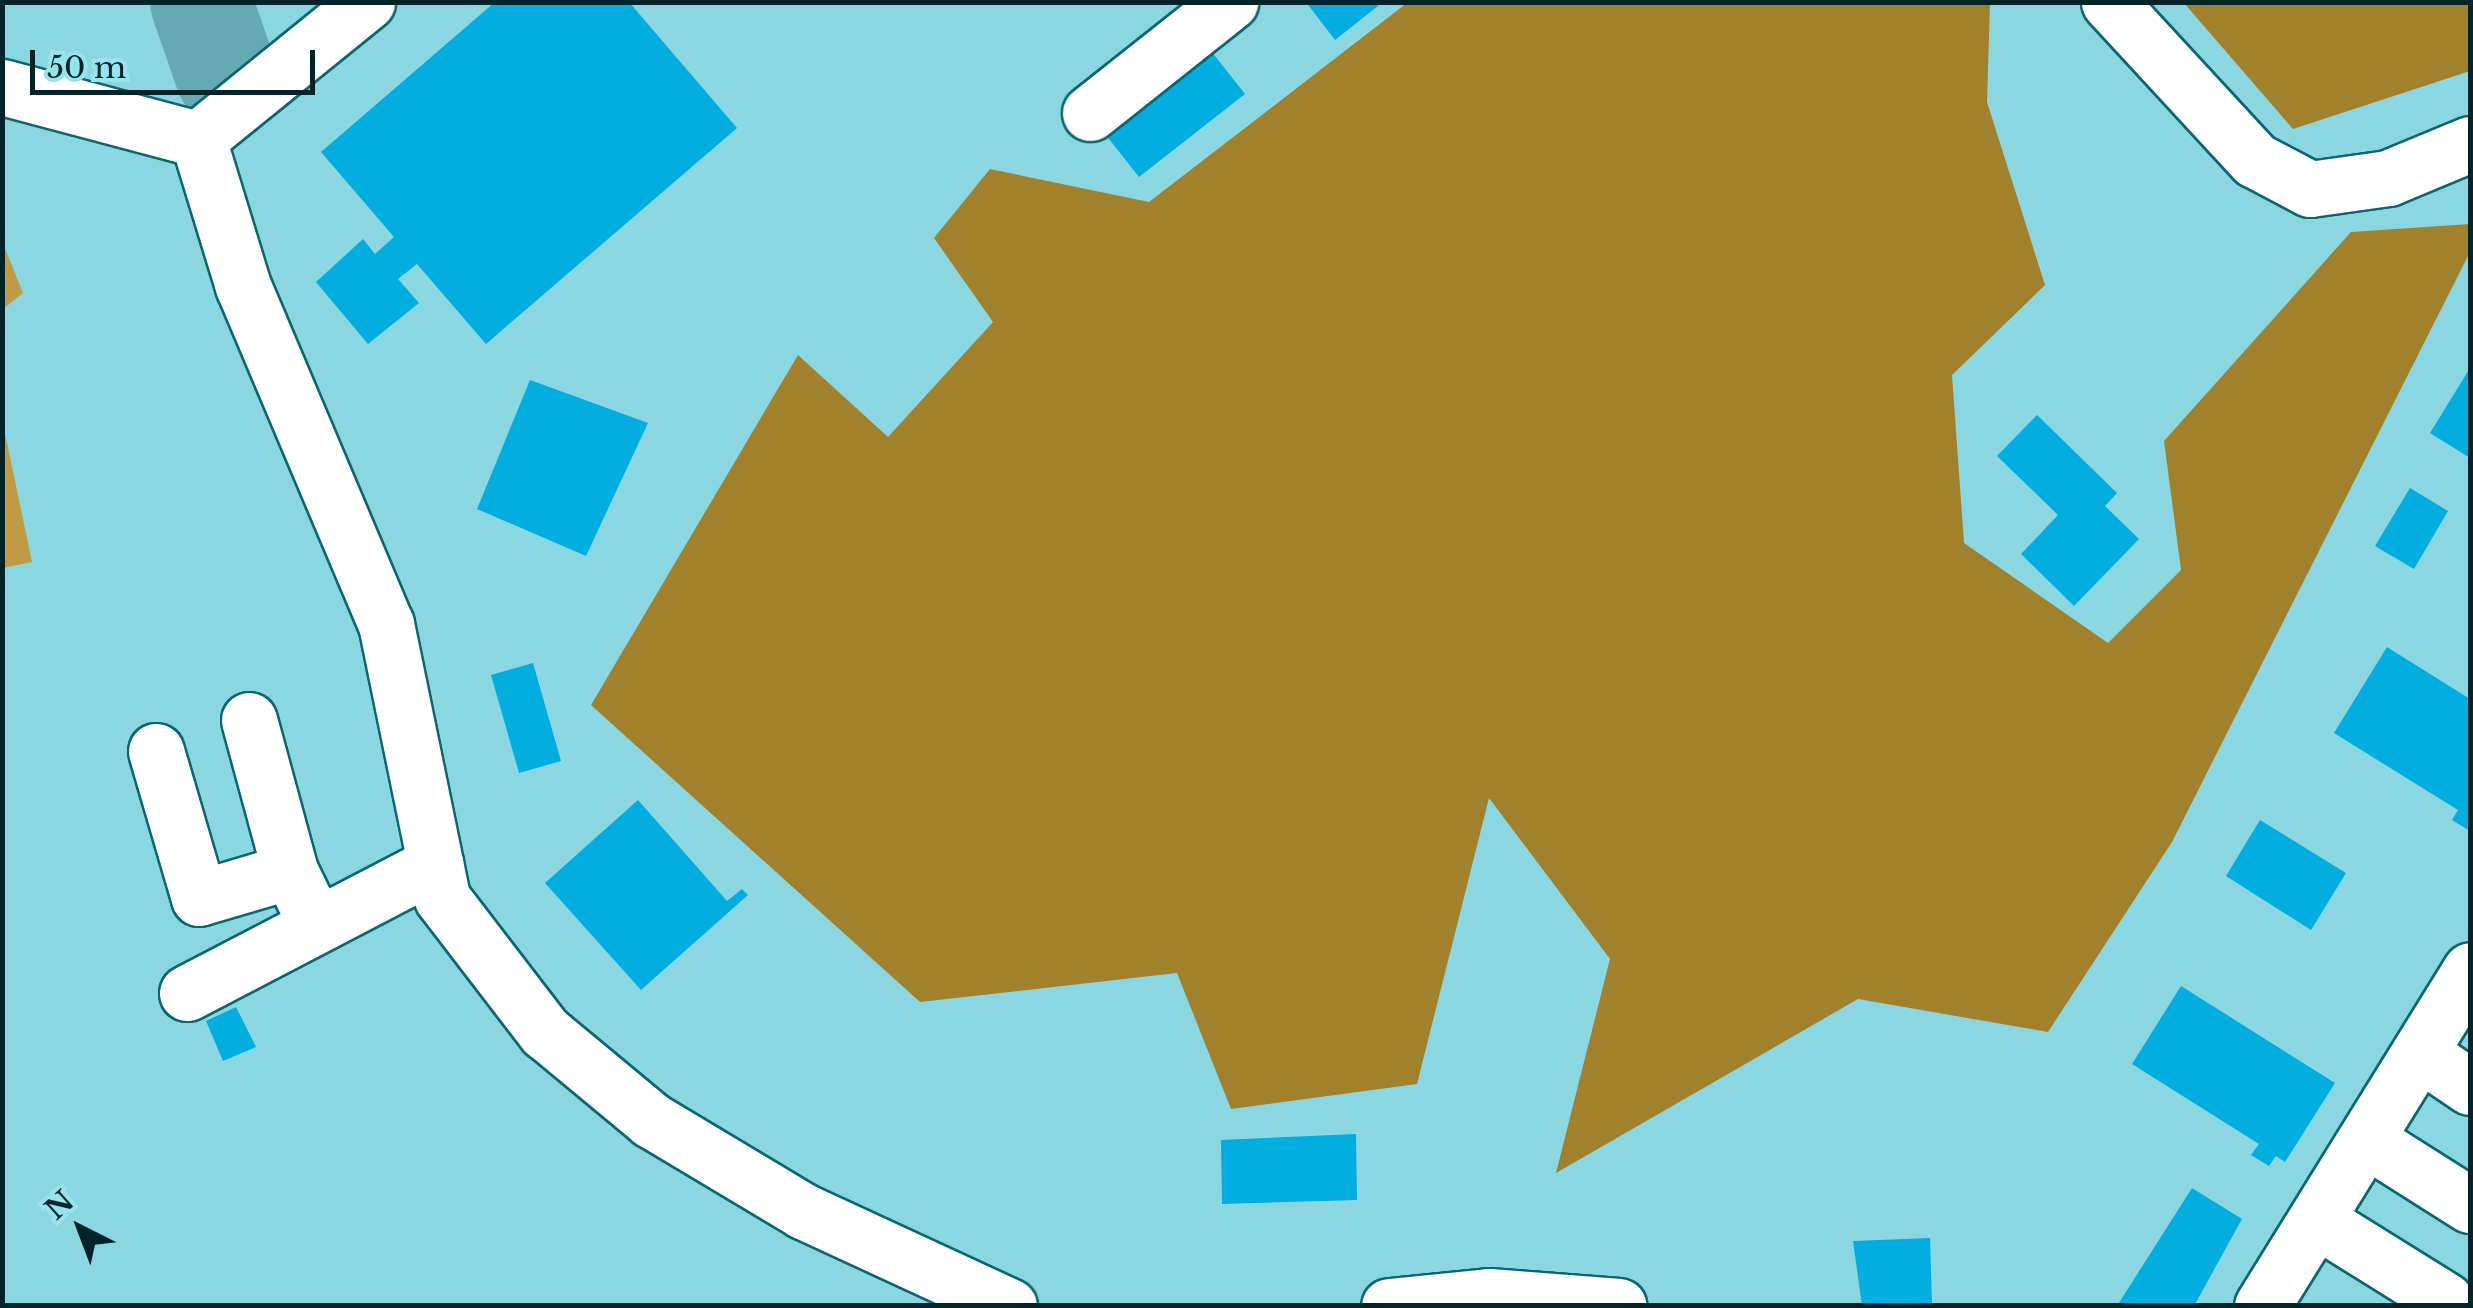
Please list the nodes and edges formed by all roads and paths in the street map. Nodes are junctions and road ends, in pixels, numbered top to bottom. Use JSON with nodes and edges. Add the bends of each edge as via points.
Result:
{"nodes":[{"id":1,"x":367,"y":2,"type":"edge"},
{"id":2,"x":1230,"y":2,"type":"edge"},
{"id":3,"x":2109,"y":2,"type":"edge"},
{"id":4,"x":2,"y":87,"type":"edge"},
{"id":5,"x":1090,"y":113,"type":"dead end"},
{"id":6,"x":198,"y":139,"type":"junction"},
{"id":7,"x":2470,"y":144,"type":"edge"},
{"id":8,"x":249,"y":720,"type":"dead end"},
{"id":9,"x":156,"y":750,"type":"dead end"},
{"id":10,"x":436,"y":864,"type":"junction"},
{"id":11,"x":290,"y":871,"type":"junction"},
{"id":12,"x":316,"y":925,"type":"junction"},
{"id":13,"x":2470,"y":970,"type":"edge"},
{"id":14,"x":187,"y":992,"type":"dead end"},
{"id":15,"x":2420,"y":1053,"type":"junction"},
{"id":16,"x":2470,"y":1087,"type":"edge"},
{"id":17,"x":2367,"y":1140,"type":"junction"},
{"id":18,"x":2470,"y":1205,"type":"edge"},
{"id":19,"x":2318,"y":1221,"type":"junction"},
{"id":20,"x":2445,"y":1300,"type":"dead end"},
{"id":21,"x":1009,"y":1306,"type":"edge"},
{"id":22,"x":1389,"y":1306,"type":"edge"},
{"id":23,"x":1619,"y":1306,"type":"edge"},
{"id":24,"x":2262,"y":1306,"type":"edge"}],
"edges":[{"from":1,"to":6,"type":"lane"},
{"from":2,"to":5,"type":"lane"},
{"from":3,"to":7,"type":"lane","via":[[2256,160],[2310,189],[2388,178]]},
{"from":4,"to":6,"type":"lane"},
{"from":6,"to":10,"type":"lane","via":[[243,286],[386,624]]},
{"from":8,"to":11,"type":"lane"},
{"from":9,"to":11,"type":"lane","via":[[199,898]]},
{"from":10,"to":12,"type":"lane"},
{"from":10,"to":21,"type":"lane","via":[[442,898],[544,1032],[651,1120],[803,1211]]},
{"from":11,"to":12,"type":"lane"},
{"from":12,"to":14,"type":"lane"},
{"from":13,"to":15,"type":"lane"},
{"from":15,"to":16,"type":"lane"},
{"from":15,"to":17,"type":"lane"},
{"from":17,"to":18,"type":"lane"},
{"from":17,"to":19,"type":"lane"},
{"from":19,"to":20,"type":"lane"},
{"from":19,"to":24,"type":"lane"},
{"from":22,"to":23,"type":"lane","via":[[1488,1296]]}]}
